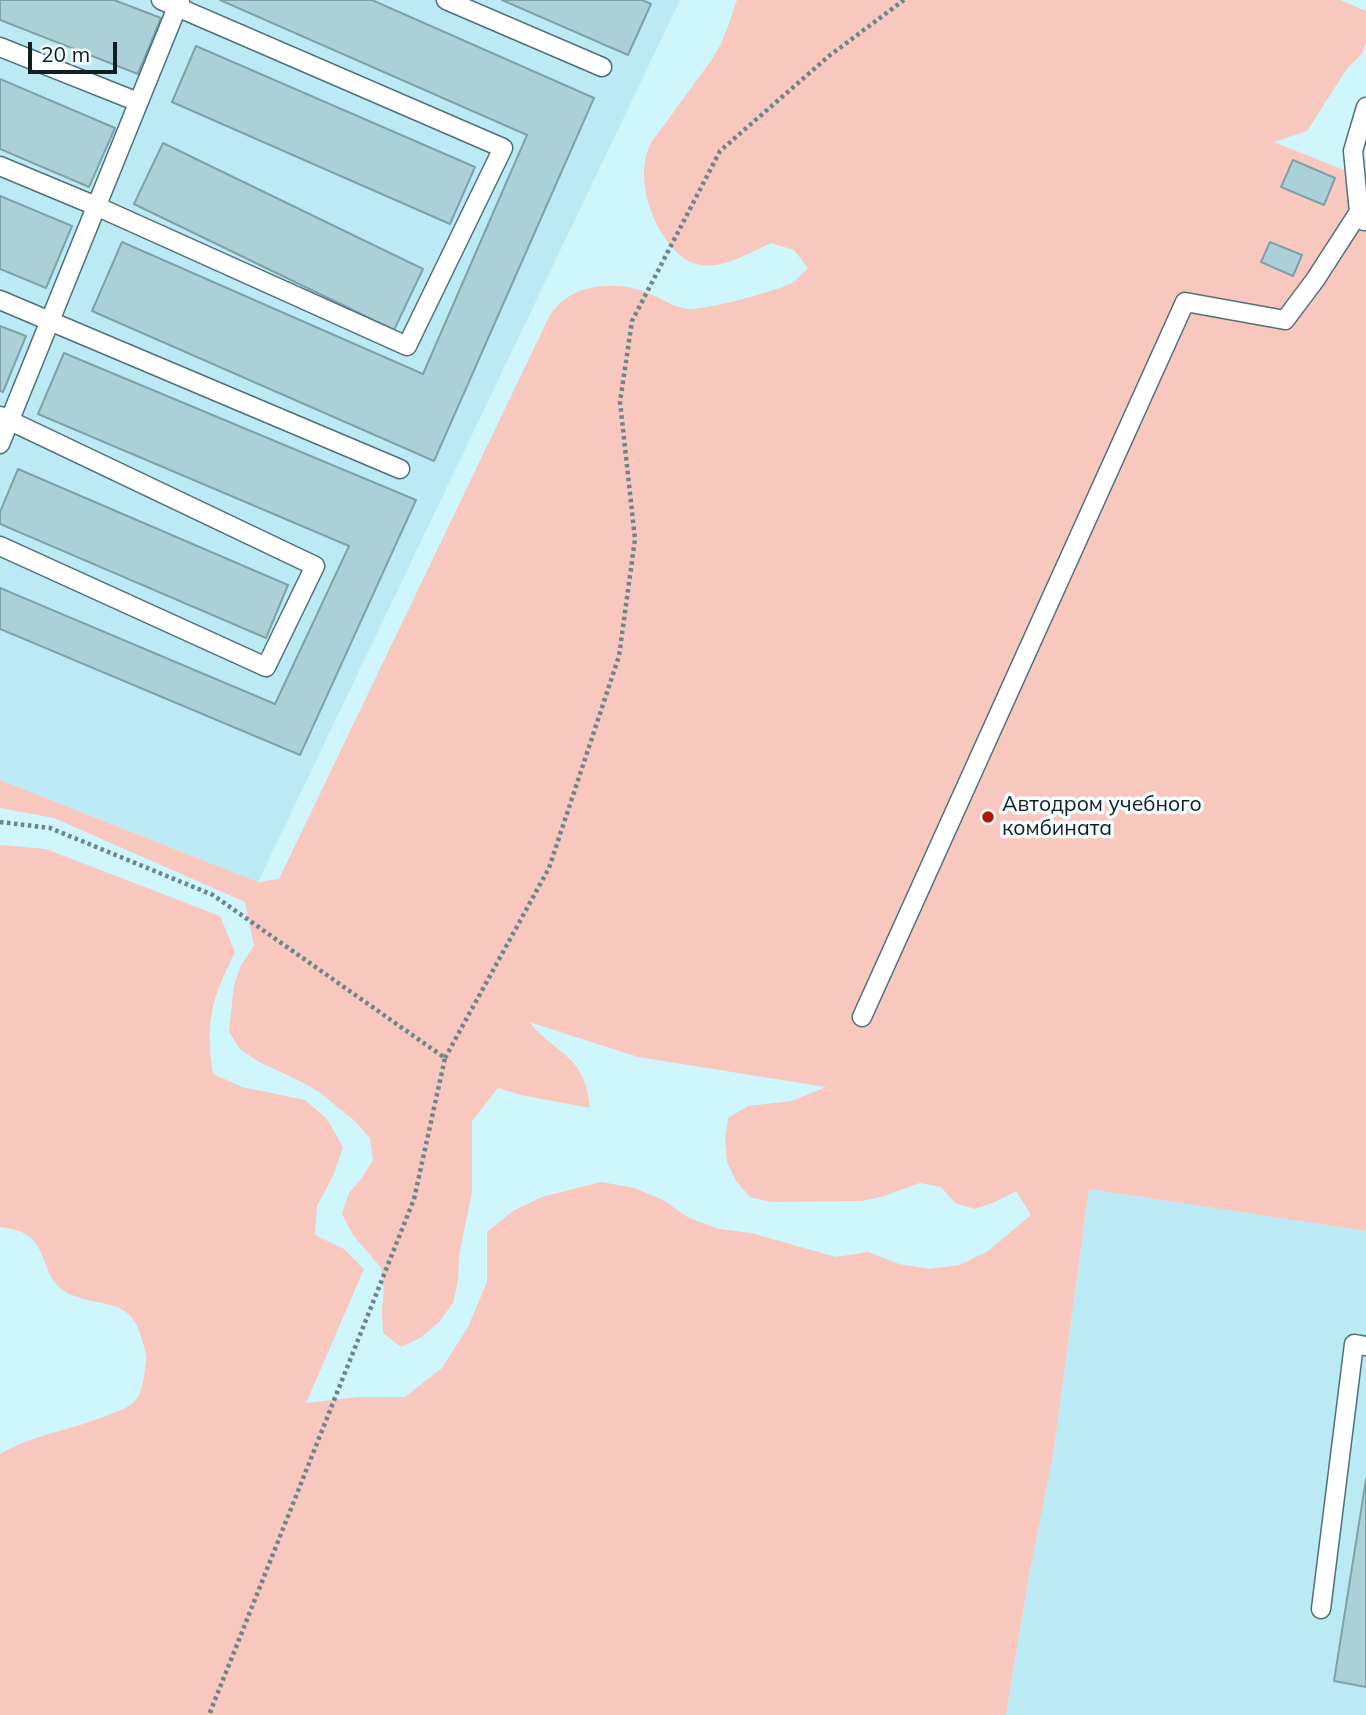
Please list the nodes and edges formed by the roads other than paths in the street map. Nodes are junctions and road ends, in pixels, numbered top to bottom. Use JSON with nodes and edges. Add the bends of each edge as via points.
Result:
{"nodes":[{"id":1,"x":446,"y":0,"type":"edge"},
{"id":2,"x":173,"y":2,"type":"edge"},
{"id":3,"x":0,"y":47,"type":"edge"},
{"id":4,"x":601,"y":66,"type":"dead end"},
{"id":5,"x":138,"y":102,"type":"junction"},
{"id":6,"x":1366,"y":107,"type":"edge"},
{"id":7,"x":0,"y":166,"type":"edge"},
{"id":8,"x":96,"y":205,"type":"junction"},
{"id":9,"x":1363,"y":218,"type":"edge"},
{"id":10,"x":0,"y":300,"type":"edge"},
{"id":11,"x":50,"y":321,"type":"junction"},
{"id":12,"x":5,"y":418,"type":"edge"},
{"id":13,"x":0,"y":444,"type":"edge"},
{"id":14,"x":400,"y":469,"type":"dead end"},
{"id":15,"x":0,"y":545,"type":"edge"},
{"id":16,"x":862,"y":1017,"type":"dead end"},
{"id":17,"x":1366,"y":1346,"type":"edge"},
{"id":18,"x":1321,"y":1609,"type":"dead end"}],
"edges":[{"from":1,"to":4,"type":"lane"},
{"from":2,"to":5,"type":"lane"},
{"from":2,"to":8,"type":"lane","via":[[503,148],[407,346]]},
{"from":3,"to":5,"type":"lane"},
{"from":5,"to":8,"type":"lane"},
{"from":6,"to":9,"type":"lane","via":[[1353,150]]},
{"from":7,"to":8,"type":"lane"},
{"from":8,"to":11,"type":"lane"},
{"from":9,"to":16,"type":"lane","via":[[1285,320],[1185,302]]},
{"from":10,"to":11,"type":"lane"},
{"from":11,"to":12,"type":"lane"},
{"from":11,"to":14,"type":"lane"},
{"from":12,"to":13,"type":"lane"},
{"from":12,"to":15,"type":"lane","via":[[314,566],[266,667]]},
{"from":17,"to":18,"type":"lane","via":[[1354,1344]]}]}
